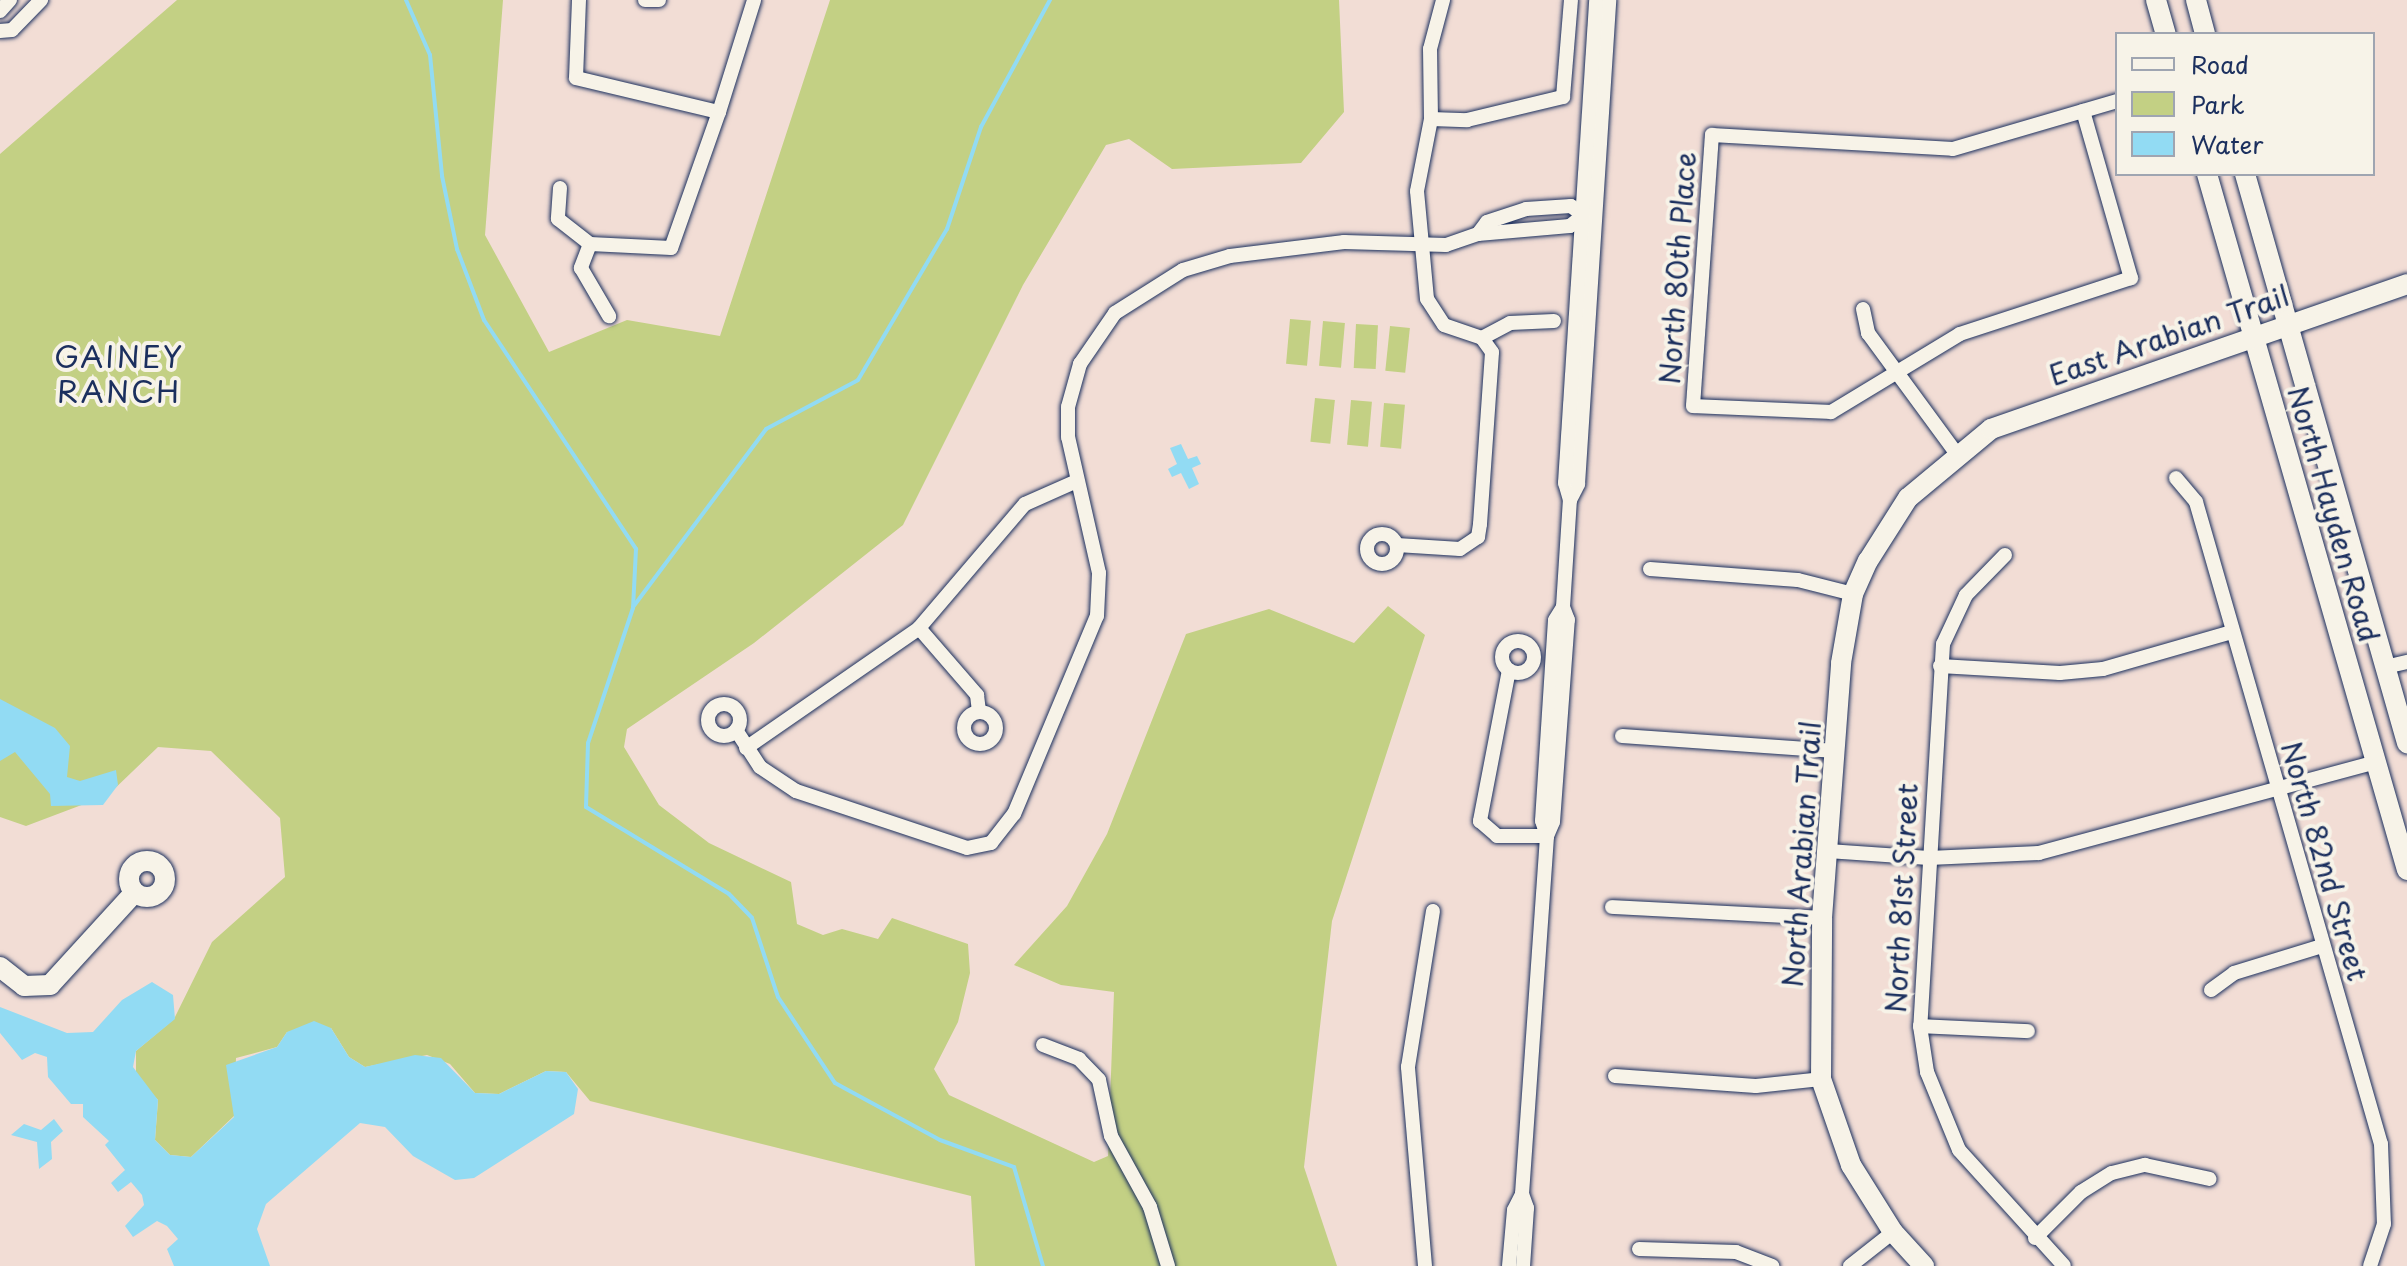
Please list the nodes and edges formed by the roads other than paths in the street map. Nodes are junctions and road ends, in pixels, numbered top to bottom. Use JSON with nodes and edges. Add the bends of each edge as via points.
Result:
{"nodes":[{"id":1,"x":10,"y":0,"type":"edge"},
{"id":2,"x":41,"y":0,"type":"edge"},
{"id":3,"x":579,"y":0,"type":"edge"},
{"id":4,"x":645,"y":0,"type":"edge"},
{"id":5,"x":659,"y":0,"type":"edge"},
{"id":6,"x":754,"y":0,"type":"edge"},
{"id":7,"x":1443,"y":0,"type":"edge"},
{"id":8,"x":1571,"y":0,"type":"edge"},
{"id":9,"x":1596,"y":0,"type":"edge"},
{"id":10,"x":1609,"y":0,"type":"edge"},
{"id":11,"x":2156,"y":0,"type":"edge"},
{"id":12,"x":2196,"y":0,"type":"edge"},
{"id":13,"x":0,"y":11,"type":"edge"},
{"id":14,"x":0,"y":31,"type":"edge"},
{"id":15,"x":2165,"y":32,"type":"edge"},
{"id":16,"x":2204,"y":32,"type":"edge"},
{"id":17,"x":2115,"y":102,"type":"edge"},
{"id":18,"x":2083,"y":111,"type":"junction"},
{"id":19,"x":719,"y":112,"type":"junction"},
{"id":20,"x":1431,"y":119,"type":"junction"},
{"id":21,"x":2208,"y":176,"type":"edge"},
{"id":22,"x":2246,"y":176,"type":"edge"},
{"id":23,"x":560,"y":188,"type":"dead end"},
{"id":24,"x":1587,"y":217,"type":"junction"},
{"id":25,"x":1478,"y":234,"type":"junction"},
{"id":26,"x":590,"y":244,"type":"junction"},
{"id":27,"x":1421,"y":247,"type":"junction"},
{"id":28,"x":2407,"y":284,"type":"edge"},
{"id":29,"x":1863,"y":309,"type":"dead end"},
{"id":30,"x":609,"y":316,"type":"dead end"},
{"id":31,"x":1554,"y":321,"type":"dead end"},
{"id":32,"x":2287,"y":324,"type":"junction"},
{"id":33,"x":2253,"y":335,"type":"junction"},
{"id":34,"x":1482,"y":338,"type":"junction"},
{"id":35,"x":1898,"y":373,"type":"junction"},
{"id":36,"x":1956,"y":453,"type":"junction"},
{"id":37,"x":2176,"y":478,"type":"dead end"},
{"id":38,"x":1077,"y":481,"type":"junction"},
{"id":39,"x":1397,"y":545,"type":"dead end"},
{"id":40,"x":2005,"y":555,"type":"dead end"},
{"id":41,"x":1650,"y":569,"type":"dead end"},
{"id":42,"x":1853,"y":594,"type":"junction"},
{"id":43,"x":919,"y":628,"type":"junction"},
{"id":44,"x":2232,"y":632,"type":"junction"},
{"id":45,"x":2407,"y":662,"type":"edge"},
{"id":46,"x":1940,"y":666,"type":"junction"},
{"id":47,"x":2385,"y":667,"type":"junction"},
{"id":48,"x":1509,"y":670,"type":"dead end"},
{"id":49,"x":979,"y":712,"type":"dead end"},
{"id":50,"x":736,"y":730,"type":"dead end"},
{"id":51,"x":1622,"y":736,"type":"dead end"},
{"id":52,"x":2407,"y":743,"type":"edge"},
{"id":53,"x":746,"y":748,"type":"junction"},
{"id":54,"x":1835,"y":751,"type":"junction"},
{"id":55,"x":2376,"y":762,"type":"junction"},
{"id":56,"x":2278,"y":789,"type":"junction"},
{"id":57,"x":1547,"y":836,"type":"junction"},
{"id":58,"x":1828,"y":851,"type":"junction"},
{"id":59,"x":1929,"y":858,"type":"junction"},
{"id":60,"x":2407,"y":870,"type":"edge"},
{"id":61,"x":134,"y":893,"type":"dead end"},
{"id":62,"x":1612,"y":907,"type":"dead end"},
{"id":63,"x":1433,"y":911,"type":"dead end"},
{"id":64,"x":1822,"y":918,"type":"junction"},
{"id":65,"x":2322,"y":946,"type":"junction"},
{"id":66,"x":0,"y":967,"type":"edge"},
{"id":67,"x":2211,"y":990,"type":"dead end"},
{"id":68,"x":1920,"y":1026,"type":"junction"},
{"id":69,"x":2028,"y":1031,"type":"dead end"},
{"id":70,"x":1043,"y":1045,"type":"dead end"},
{"id":71,"x":1615,"y":1076,"type":"dead end"},
{"id":72,"x":1821,"y":1079,"type":"junction"},
{"id":73,"x":2210,"y":1179,"type":"dead end"},
{"id":74,"x":1522,"y":1194,"type":"junction"},
{"id":75,"x":1893,"y":1232,"type":"junction"},
{"id":76,"x":2035,"y":1238,"type":"junction"},
{"id":77,"x":1639,"y":1249,"type":"dead end"},
{"id":78,"x":1168,"y":1266,"type":"edge"},
{"id":79,"x":1425,"y":1266,"type":"edge"},
{"id":80,"x":1509,"y":1266,"type":"edge"},
{"id":81,"x":1523,"y":1266,"type":"edge"},
{"id":82,"x":1772,"y":1266,"type":"edge"},
{"id":83,"x":1850,"y":1266,"type":"edge"},
{"id":84,"x":1924,"y":1266,"type":"edge"},
{"id":85,"x":2064,"y":1266,"type":"edge"},
{"id":86,"x":2370,"y":1266,"type":"edge"}],
"edges":[{"from":1,"to":13,"type":"street"},
{"from":2,"to":14,"type":"street","via":[[12,30]]},
{"from":3,"to":19,"type":"street","via":[[576,78]]},
{"from":4,"to":5,"type":"street"},
{"from":6,"to":19,"type":"street"},
{"from":7,"to":20,"type":"street","via":[[1430,49]]},
{"from":8,"to":20,"type":"street","via":[[1563,97],[1467,120]]},
{"from":9,"to":24,"type":"street"},
{"from":10,"to":24,"type":"street"},
{"from":11,"to":15,"type":"street"},
{"from":12,"to":16,"type":"street"},
{"from":17,"to":18,"type":"street"},
{"from":18,"to":35,"type":"street","via":[[2131,278],[1960,334]]},
{"from":18,"to":35,"type":"street","name":"North 80th Place","via":[[1953,149],[1712,135],[1693,406],[1831,412]]},
{"from":19,"to":26,"type":"street","via":[[671,248]]},
{"from":20,"to":27,"type":"street","via":[[1417,191]]},
{"from":21,"to":33,"type":"street","name":"North Hayden Road"},
{"from":22,"to":32,"type":"street","name":"North Hayden Road"},
{"from":23,"to":26,"type":"street","via":[[558,219]]},
{"from":24,"to":25,"type":"street","via":[[1570,226]]},
{"from":24,"to":25,"type":"street","via":[[1571,206],[1526,209],[1487,222]]},
{"from":24,"to":57,"type":"street","via":[[1578,484],[1570,500],[1563,607],[1555,620],[1553,735],[1542,821]]},
{"from":25,"to":27,"type":"street"},
{"from":26,"to":30,"type":"street","via":[[581,268]]},
{"from":27,"to":34,"type":"street","via":[[1427,299],[1444,325]]},
{"from":27,"to":38,"type":"street","via":[[1344,242],[1230,256],[1156,283],[1115,313],[1080,364],[1068,407]]},
{"from":28,"to":32,"type":"street","name":"East Arabian Trail"},
{"from":29,"to":35,"type":"street","via":[[1868,333]]},
{"from":31,"to":34,"type":"street","via":[[1510,323]]},
{"from":32,"to":33,"type":"street","name":"East Arabian Trail"},
{"from":32,"to":47,"type":"street","name":"North Hayden Road"},
{"from":33,"to":36,"type":"street","name":"East Arabian Trail","via":[[2031,411]]},
{"from":33,"to":55,"type":"street","name":"North Hayden Road"},
{"from":34,"to":39,"type":"street","via":[[1492,352],[1478,537],[1460,549]]},
{"from":35,"to":36,"type":"street"},
{"from":36,"to":42,"type":"street","name":"North Arabian Trail","via":[[1894,515]]},
{"from":37,"to":44,"type":"street","name":"North 82nd Street","via":[[2196,502]]},
{"from":38,"to":43,"type":"street","via":[[1025,504]]},
{"from":38,"to":53,"type":"street","via":[[1099,573],[1097,616],[1014,814],[991,843],[967,848],[796,791],[773,779]]},
{"from":40,"to":46,"type":"street","name":"North 81st Street","via":[[1966,595]]},
{"from":41,"to":42,"type":"street","via":[[1798,580]]},
{"from":42,"to":54,"type":"street","name":"North Arabian Trail"},
{"from":43,"to":49,"type":"street","via":[[977,695]]},
{"from":43,"to":53,"type":"street"},
{"from":44,"to":46,"type":"street","via":[[2103,669],[2060,673]]},
{"from":44,"to":56,"type":"street","name":"North 82nd Street"},
{"from":45,"to":47,"type":"street"},
{"from":46,"to":59,"type":"street","name":"North 81st Street"},
{"from":47,"to":52,"type":"street","name":"North Hayden Road"},
{"from":48,"to":57,"type":"street","via":[[1480,821],[1497,836]]},
{"from":50,"to":53,"type":"street"},
{"from":51,"to":54,"type":"street"},
{"from":54,"to":58,"type":"street","name":"North Arabian Trail"},
{"from":55,"to":56,"type":"street"},
{"from":55,"to":60,"type":"street","name":"North Hayden Road"},
{"from":56,"to":59,"type":"street","via":[[2073,847],[2007,857]]},
{"from":56,"to":65,"type":"street","name":"North 82nd Street"},
{"from":57,"to":74,"type":"street"},
{"from":58,"to":59,"type":"street"},
{"from":58,"to":64,"type":"street","name":"North Arabian Trail"},
{"from":59,"to":68,"type":"street","name":"North 81st Street"},
{"from":61,"to":66,"type":"street","via":[[50,985],[24,986]]},
{"from":62,"to":64,"type":"street"},
{"from":63,"to":79,"type":"street","via":[[1408,1067]]},
{"from":64,"to":72,"type":"street","name":"North Arabian Trail"},
{"from":65,"to":67,"type":"street","via":[[2234,973]]},
{"from":65,"to":86,"type":"street","name":"North 82nd Street","via":[[2385,1169],[2384,1224]]},
{"from":68,"to":69,"type":"street"},
{"from":68,"to":76,"type":"street","name":"North 81st Street","via":[[1927,1072],[1959,1150]]},
{"from":70,"to":78,"type":"street","via":[[1079,1059],[1099,1080],[1111,1136],[1150,1207]]},
{"from":71,"to":72,"type":"street","via":[[1756,1086]]},
{"from":72,"to":75,"type":"street","name":"North Arabian Trail","via":[[1851,1165]]},
{"from":73,"to":76,"type":"street","via":[[2145,1165],[2112,1173],[2081,1192]]},
{"from":74,"to":80,"type":"street","via":[[1514,1210]]},
{"from":74,"to":81,"type":"street","via":[[1527,1208]]},
{"from":75,"to":83,"type":"street"},
{"from":75,"to":84,"type":"street","name":"North Arabian Trail"},
{"from":76,"to":85,"type":"street","name":"North 81st Street"},
{"from":77,"to":82,"type":"street","via":[[1736,1252]]}]}
